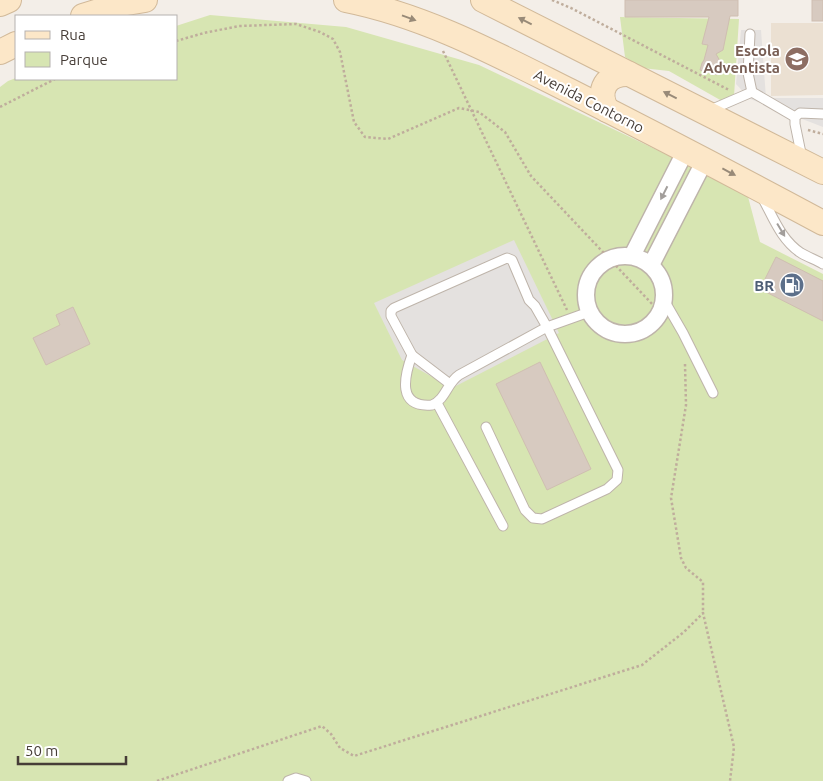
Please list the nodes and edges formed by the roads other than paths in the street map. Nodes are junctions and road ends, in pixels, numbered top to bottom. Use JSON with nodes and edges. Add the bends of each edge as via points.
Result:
{"nodes":[{"id":1,"x":9,"y":0,"type":"edge"},
{"id":2,"x":145,"y":0,"type":"edge"},
{"id":3,"x":346,"y":0,"type":"edge"},
{"id":4,"x":483,"y":0,"type":"edge"},
{"id":5,"x":381,"y":3,"type":"edge"},
{"id":6,"x":0,"y":4,"type":"edge"},
{"id":7,"x":86,"y":15,"type":"edge"},
{"id":8,"x":750,"y":34,"type":"dead end"},
{"id":9,"x":15,"y":44,"type":"edge"},
{"id":10,"x":0,"y":52,"type":"edge"},
{"id":11,"x":629,"y":74,"type":"junction"},
{"id":12,"x":752,"y":92,"type":"junction"},
{"id":13,"x":607,"y":110,"type":"junction"},
{"id":14,"x":705,"y":112,"type":"junction"},
{"id":15,"x":823,"y":114,"type":"edge"},
{"id":16,"x":795,"y":121,"type":"junction"},
{"id":17,"x":695,"y":155,"type":"junction"},
{"id":18,"x":813,"y":166,"type":"edge"},
{"id":19,"x":758,"y":188,"type":"junction"},
{"id":20,"x":823,"y":223,"type":"edge"},
{"id":21,"x":632,"y":256,"type":"junction"},
{"id":22,"x":823,"y":264,"type":"edge"},
{"id":23,"x":651,"y":265,"type":"junction"},
{"id":24,"x":662,"y":307,"type":"junction"},
{"id":25,"x":589,"y":312,"type":"junction"},
{"id":26,"x":546,"y":327,"type":"junction"},
{"id":27,"x":412,"y":355,"type":"junction"},
{"id":28,"x":450,"y":384,"type":"junction"},
{"id":29,"x":713,"y":392,"type":"dead end"},
{"id":30,"x":438,"y":403,"type":"junction"},
{"id":31,"x":486,"y":427,"type":"dead end"},
{"id":32,"x":503,"y":526,"type":"dead end"},
{"id":33,"x":288,"y":781,"type":"edge"},
{"id":34,"x":306,"y":781,"type":"edge"}],
"edges":[{"from":1,"to":6,"type":"main road"},
{"from":2,"to":7,"type":"main road"},
{"from":3,"to":5,"type":"main road","name":"Avenida Contorno"},
{"from":11,"to":4,"type":"main road","one_way":true},
{"from":5,"to":13,"type":"main road","name":"Avenida Contorno","one_way":true,"via":[[483,48]]},
{"from":8,"to":12,"type":"lane","via":[[748,73]]},
{"from":9,"to":10,"type":"main road"},
{"from":11,"to":13,"type":"main road","via":[[614,76],[608,81],[602,96]]},
{"from":14,"to":11,"type":"main road","one_way":true},
{"from":12,"to":14,"type":"lane"},
{"from":12,"to":16,"type":"lane"},
{"from":13,"to":17,"type":"main road","name":"Avenida Contorno"},
{"from":14,"to":18,"type":"main road"},
{"from":15,"to":16,"type":"lane","via":[[800,113]]},
{"from":16,"to":18,"type":"lane"},
{"from":17,"to":19,"type":"main road","name":"Avenida Contorno","one_way":true},
{"from":17,"to":21,"type":"street","one_way":true},
{"from":17,"to":23,"type":"street"},
{"from":19,"to":20,"type":"main road","name":"Avenida Contorno"},
{"from":19,"to":22,"type":"lane","one_way":true,"via":[[789,243]]},
{"from":21,"to":23,"type":"street"},
{"from":21,"to":25,"type":"street","via":[[610,258],[591,275],[586,287]]},
{"from":23,"to":24,"type":"street","via":[[664,288]]},
{"from":24,"to":25,"type":"street","via":[[653,323],[643,331],[631,334],[606,330]]},
{"from":24,"to":29,"type":"lane","via":[[683,334]]},
{"from":25,"to":26,"type":"lane"},
{"from":26,"to":27,"type":"lane","via":[[529,300],[512,260],[508,258],[391,311]]},
{"from":26,"to":28,"type":"lane","via":[[459,375]]},
{"from":26,"to":31,"type":"lane","via":[[618,470],[617,480],[607,489],[583,500],[542,518],[533,518],[525,510]]},
{"from":27,"to":28,"type":"lane"},
{"from":27,"to":30,"type":"lane","via":[[404,386],[408,397],[426,406]]},
{"from":28,"to":30,"type":"lane"},
{"from":30,"to":32,"type":"lane"},
{"from":33,"to":34,"type":"lane","via":[[296,778]]}]}
